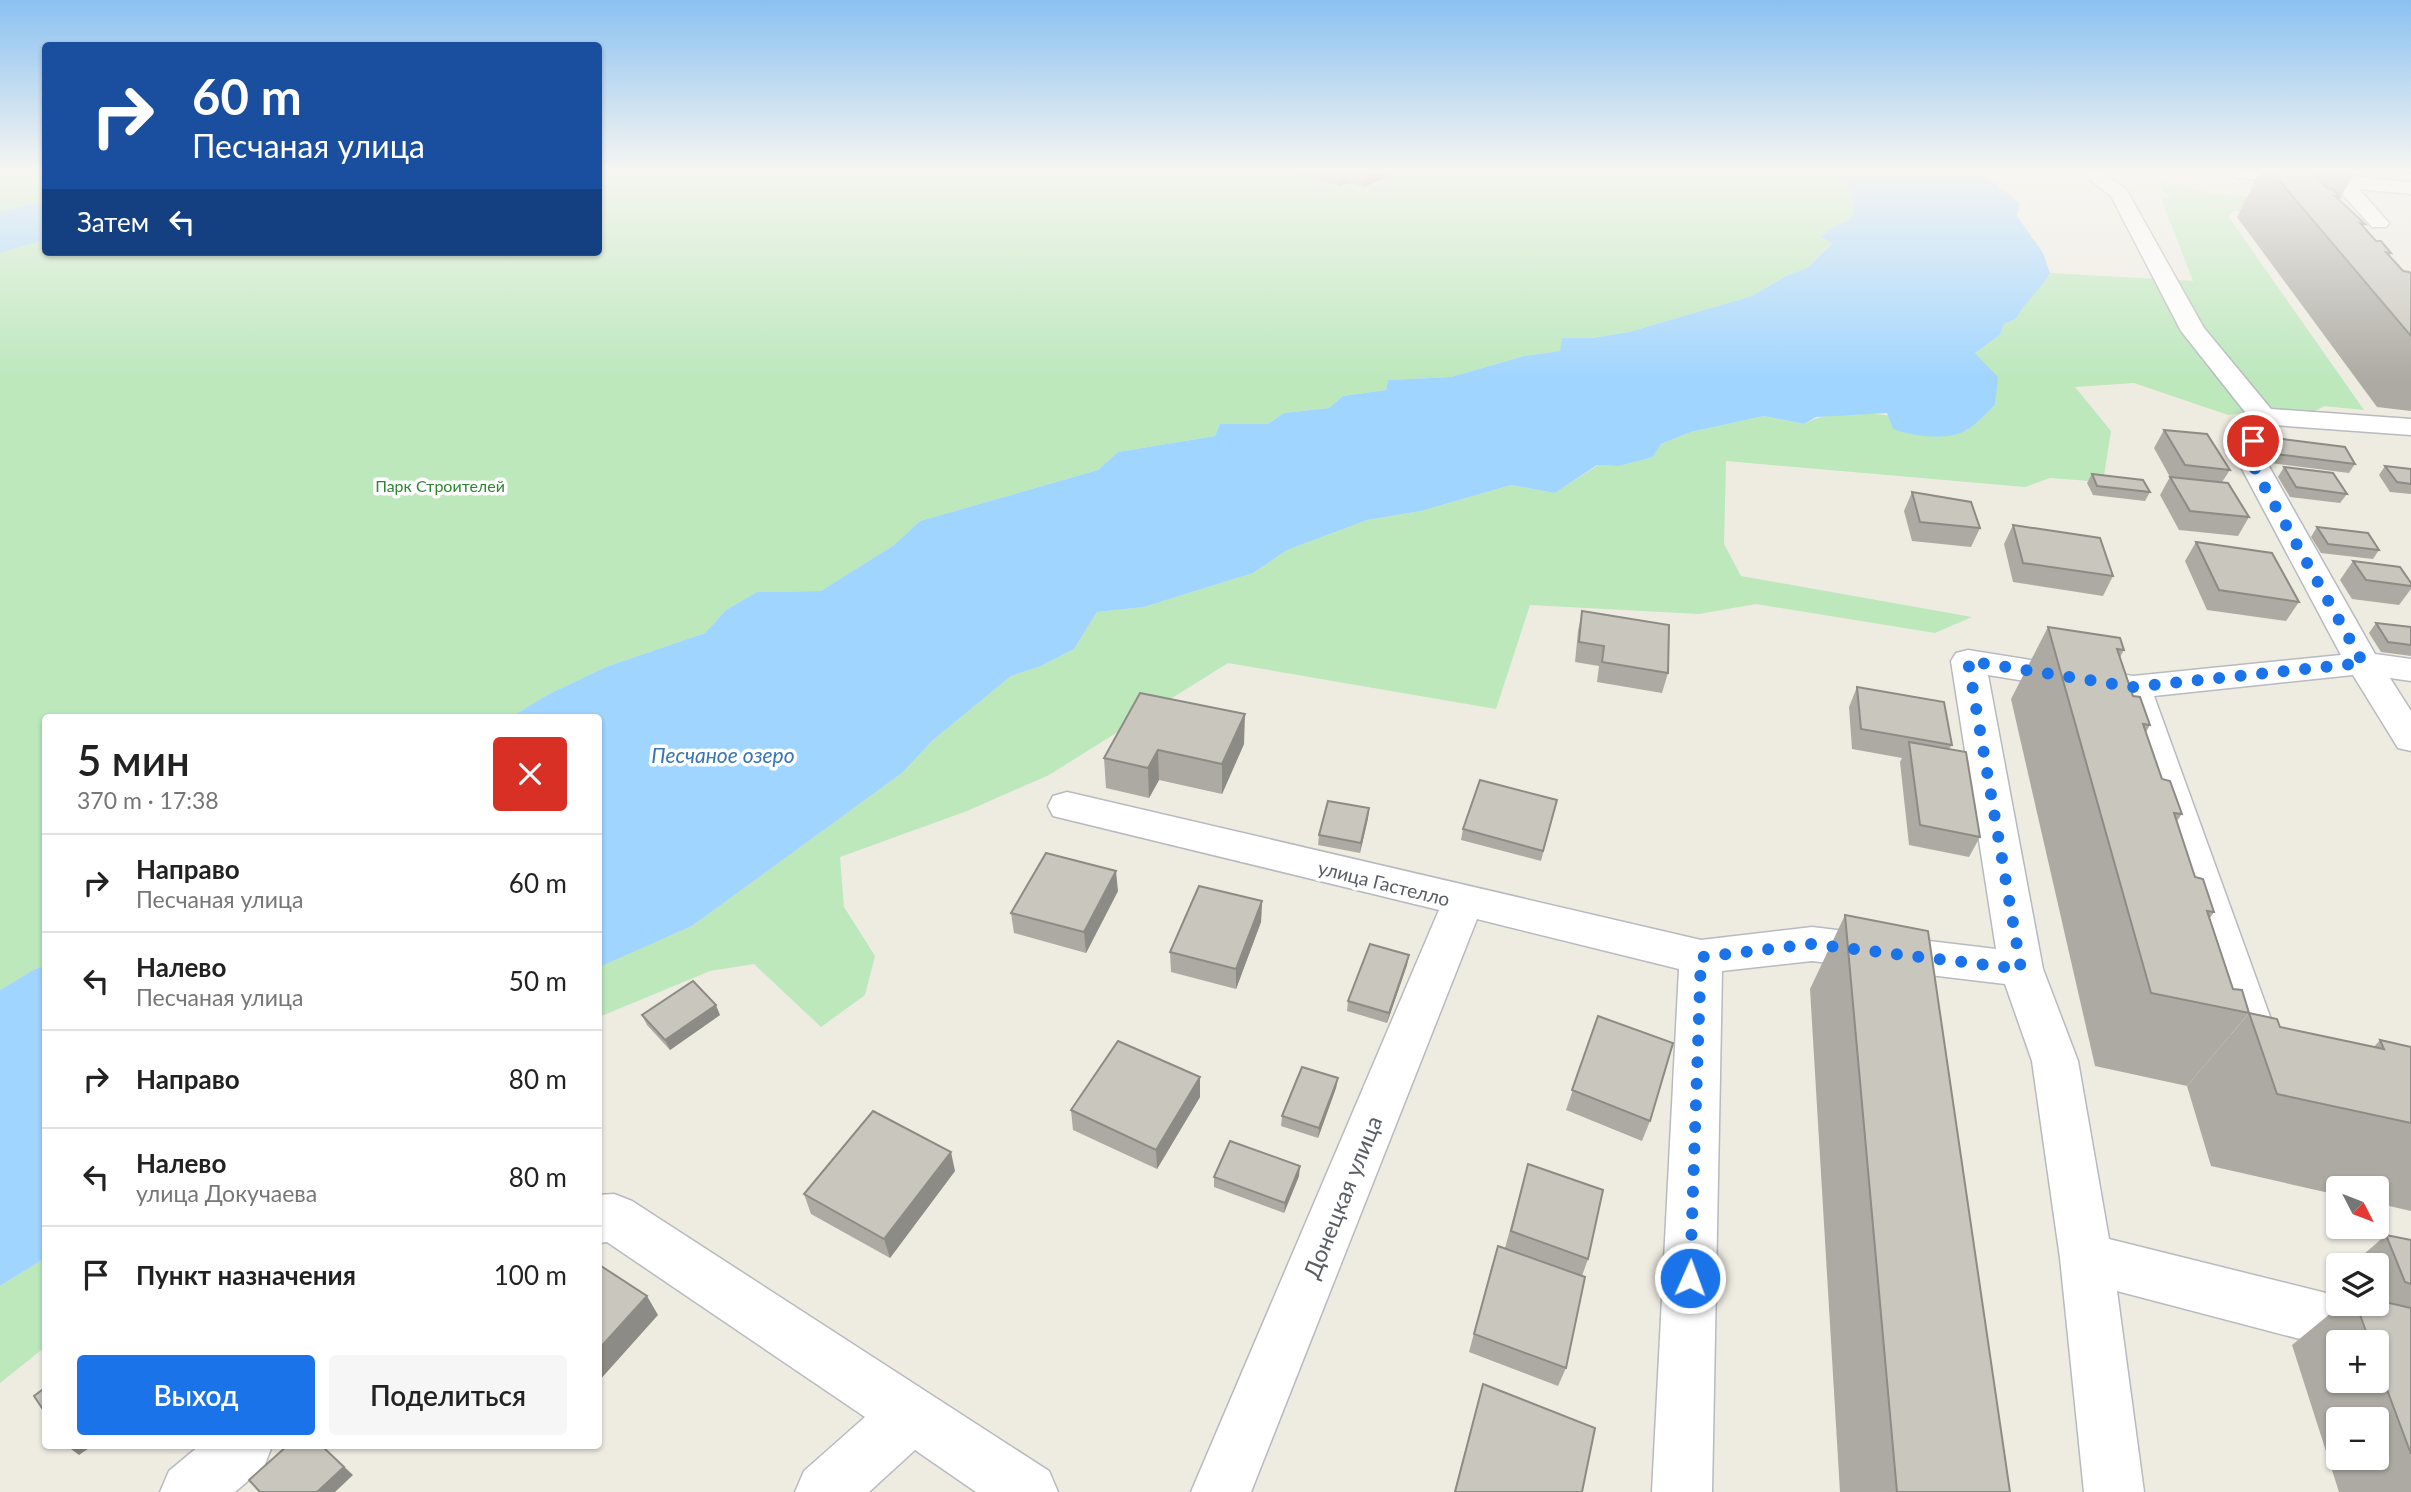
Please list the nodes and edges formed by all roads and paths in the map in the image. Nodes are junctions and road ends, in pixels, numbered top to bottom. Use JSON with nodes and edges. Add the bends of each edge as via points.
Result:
{"nodes":[{"id":1,"x":2145,"y":242,"type":"edge"},
{"id":2,"x":2263,"y":416,"type":"junction"},
{"id":3,"x":2411,"y":427,"type":"edge"},
{"id":4,"x":2363,"y":663,"type":"junction"},
{"id":5,"x":2411,"y":670,"type":"edge"},
{"id":6,"x":2133,"y":687,"type":"junction"},
{"id":7,"x":2411,"y":739,"type":"edge"},
{"id":8,"x":1067,"y":806,"type":"dead end"},
{"id":9,"x":1463,"y":902,"type":"junction"},
{"id":10,"x":1701,"y":957,"type":"junction"},
{"id":11,"x":2021,"y":969,"type":"junction"},
{"id":12,"x":2282,"y":1049,"type":"edge"},
{"id":13,"x":602,"y":1219,"type":"edge"},
{"id":14,"x":2086,"y":1258,"type":"junction"},
{"id":15,"x":2411,"y":1341,"type":"edge"},
{"id":16,"x":910,"y":1416,"type":"junction"},
{"id":17,"x":240,"y":1449,"type":"edge"},
{"id":18,"x":190,"y":1492,"type":"edge"},
{"id":19,"x":825,"y":1492,"type":"edge"},
{"id":20,"x":1028,"y":1492,"type":"edge"},
{"id":21,"x":1221,"y":1492,"type":"edge"},
{"id":22,"x":1682,"y":1492,"type":"edge"},
{"id":23,"x":2114,"y":1492,"type":"edge"}],
"edges":[{"from":1,"to":2,"type":"street","via":[[2193,331]]},
{"from":2,"to":3,"type":"street"},
{"from":2,"to":4,"type":"street","via":[[2248,454]]},
{"from":4,"to":5,"type":"street"},
{"from":4,"to":6,"type":"street"},
{"from":4,"to":7,"type":"street"},
{"from":6,"to":11,"type":"street","via":[[1968,661]]},
{"from":6,"to":12,"type":"street","via":[[2257,1043]]},
{"from":8,"to":9,"type":"street","name":"улица Гастелло"},
{"from":9,"to":10,"type":"street","name":"улица Гастелло"},
{"from":9,"to":21,"type":"street","name":"Донецкая улица"},
{"from":10,"to":11,"type":"street","name":"улица Гастелло","via":[[1812,944]]},
{"from":10,"to":22,"type":"street"},
{"from":11,"to":14,"type":"street","via":[[2055,1061]]},
{"from":13,"to":16,"type":"street","via":[[614,1218]]},
{"from":14,"to":15,"type":"street"},
{"from":14,"to":23,"type":"street"},
{"from":16,"to":19,"type":"street"},
{"from":16,"to":20,"type":"street"},
{"from":17,"to":18,"type":"street"}]}
